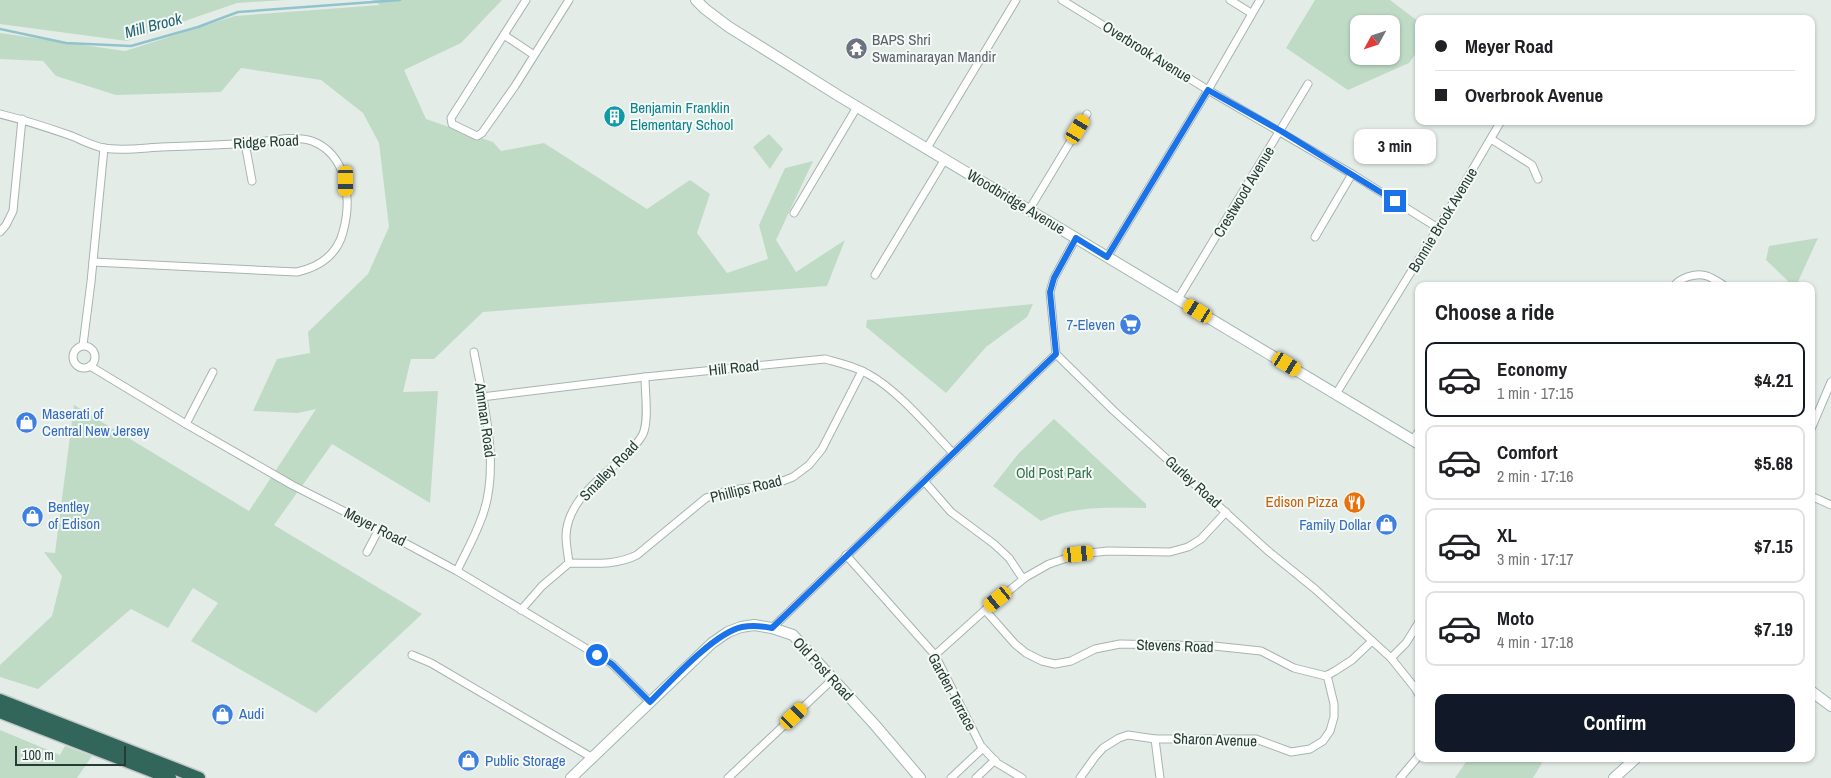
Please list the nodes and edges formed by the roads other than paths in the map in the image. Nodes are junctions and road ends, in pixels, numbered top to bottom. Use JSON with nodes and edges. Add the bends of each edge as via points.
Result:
{"nodes":[{"id":1,"x":526,"y":0,"type":"edge"},
{"id":2,"x":569,"y":0,"type":"edge"},
{"id":3,"x":696,"y":0,"type":"edge"},
{"id":4,"x":1016,"y":0,"type":"edge"},
{"id":5,"x":1062,"y":0,"type":"edge"},
{"id":6,"x":1230,"y":0,"type":"edge"},
{"id":7,"x":1260,"y":0,"type":"edge"},
{"id":8,"x":1252,"y":13,"type":"junction"},
{"id":9,"x":504,"y":35,"type":"junction"},
{"id":10,"x":534,"y":55,"type":"junction"},
{"id":11,"x":1308,"y":84,"type":"dead end"},
{"id":12,"x":1208,"y":90,"type":"junction"},
{"id":13,"x":857,"y":107,"type":"junction"},
{"id":14,"x":0,"y":114,"type":"edge"},
{"id":15,"x":1087,"y":114,"type":"dead end"},
{"id":16,"x":22,"y":119,"type":"junction"},
{"id":17,"x":1499,"y":125,"type":"edge"},
{"id":18,"x":1281,"y":131,"type":"junction"},
{"id":19,"x":1491,"y":139,"type":"junction"},
{"id":20,"x":245,"y":143,"type":"junction"},
{"id":21,"x":104,"y":148,"type":"junction"},
{"id":22,"x":927,"y":148,"type":"junction"},
{"id":23,"x":945,"y":159,"type":"junction"},
{"id":24,"x":1352,"y":174,"type":"junction"},
{"id":25,"x":1538,"y":179,"type":"dead end"},
{"id":26,"x":252,"y":180,"type":"dead end"},
{"id":27,"x":1029,"y":210,"type":"junction"},
{"id":28,"x":794,"y":213,"type":"dead end"},
{"id":29,"x":1438,"y":228,"type":"junction"},
{"id":30,"x":0,"y":232,"type":"edge"},
{"id":31,"x":1315,"y":237,"type":"dead end"},
{"id":32,"x":1076,"y":238,"type":"junction"},
{"id":33,"x":1107,"y":257,"type":"junction"},
{"id":34,"x":93,"y":262,"type":"junction"},
{"id":35,"x":875,"y":275,"type":"dead end"},
{"id":36,"x":1678,"y":282,"type":"edge"},
{"id":37,"x":1718,"y":282,"type":"edge"},
{"id":38,"x":1178,"y":299,"type":"junction"},
{"id":39,"x":83,"y":345,"type":"junction"},
{"id":40,"x":474,"y":352,"type":"dead end"},
{"id":41,"x":1056,"y":354,"type":"junction"},
{"id":42,"x":90,"y":366,"type":"junction"},
{"id":43,"x":862,"y":370,"type":"junction"},
{"id":44,"x":213,"y":372,"type":"dead end"},
{"id":45,"x":645,"y":377,"type":"junction"},
{"id":46,"x":1831,"y":382,"type":"edge"},
{"id":47,"x":1336,"y":394,"type":"junction"},
{"id":48,"x":1828,"y":395,"type":"edge"},
{"id":49,"x":482,"y":397,"type":"junction"},
{"id":50,"x":1815,"y":421,"type":"edge"},
{"id":51,"x":186,"y":424,"type":"junction"},
{"id":52,"x":1415,"y":437,"type":"edge"},
{"id":53,"x":953,"y":453,"type":"junction"},
{"id":54,"x":924,"y":480,"type":"junction"},
{"id":55,"x":1815,"y":498,"type":"edge"},
{"id":56,"x":1831,"y":505,"type":"edge"},
{"id":57,"x":1226,"y":512,"type":"junction"},
{"id":58,"x":380,"y":529,"type":"junction"},
{"id":59,"x":367,"y":552,"type":"dead end"},
{"id":60,"x":846,"y":555,"type":"junction"},
{"id":61,"x":569,"y":563,"type":"junction"},
{"id":62,"x":457,"y":570,"type":"junction"},
{"id":63,"x":1023,"y":579,"type":"junction"},
{"id":64,"x":521,"y":610,"type":"junction"},
{"id":65,"x":985,"y":610,"type":"junction"},
{"id":66,"x":772,"y":628,"type":"junction"},
{"id":67,"x":1415,"y":628,"type":"edge"},
{"id":68,"x":1372,"y":641,"type":"junction"},
{"id":69,"x":935,"y":655,"type":"junction"},
{"id":70,"x":412,"y":656,"type":"dead end"},
{"id":71,"x":1391,"y":658,"type":"junction"},
{"id":72,"x":1327,"y":675,"type":"junction"},
{"id":73,"x":833,"y":678,"type":"junction"},
{"id":74,"x":1415,"y":690,"type":"edge"},
{"id":75,"x":1815,"y":694,"type":"edge"},
{"id":76,"x":0,"y":700,"type":"edge"},
{"id":77,"x":650,"y":702,"type":"junction"},
{"id":78,"x":1831,"y":706,"type":"edge"},
{"id":79,"x":0,"y":712,"type":"edge"},
{"id":80,"x":1155,"y":739,"type":"junction"},
{"id":81,"x":983,"y":748,"type":"junction"},
{"id":82,"x":591,"y":757,"type":"junction"},
{"id":83,"x":994,"y":760,"type":"junction"},
{"id":84,"x":1415,"y":760,"type":"edge"},
{"id":85,"x":1632,"y":762,"type":"edge"},
{"id":86,"x":170,"y":778,"type":"edge"},
{"id":87,"x":200,"y":778,"type":"edge"},
{"id":88,"x":571,"y":778,"type":"edge"},
{"id":89,"x":728,"y":778,"type":"edge"},
{"id":90,"x":920,"y":778,"type":"edge"},
{"id":91,"x":951,"y":778,"type":"edge"},
{"id":92,"x":976,"y":778,"type":"edge"},
{"id":93,"x":1022,"y":778,"type":"edge"},
{"id":94,"x":1080,"y":778,"type":"edge"},
{"id":95,"x":1160,"y":778,"type":"edge"},
{"id":96,"x":1400,"y":778,"type":"edge"},
{"id":97,"x":1614,"y":778,"type":"edge"}],
"edges":[{"from":1,"to":9,"type":"street"},
{"from":2,"to":10,"type":"street"},
{"from":3,"to":13,"type":"main road","name":"Woodbridge Avenue","via":[[741,35]]},
{"from":4,"to":22,"type":"street"},
{"from":5,"to":12,"type":"street","name":"Overbrook Avenue"},
{"from":6,"to":8,"type":"street"},
{"from":7,"to":8,"type":"street"},
{"from":8,"to":12,"type":"street"},
{"from":9,"to":10,"type":"street"},
{"from":9,"to":10,"type":"street","via":[[450,121],[473,135],[482,133]]},
{"from":11,"to":18,"type":"street","name":"Crestwood Avenue"},
{"from":12,"to":18,"type":"street","name":"Overbrook Avenue"},
{"from":12,"to":33,"type":"street"},
{"from":13,"to":22,"type":"main road","name":"Woodbridge Avenue"},
{"from":13,"to":28,"type":"street"},
{"from":14,"to":16,"type":"street","name":"Ridge Road"},
{"from":15,"to":27,"type":"street"},
{"from":16,"to":21,"type":"street","name":"Ridge Road"},
{"from":16,"to":30,"type":"street","via":[[13,210]]},
{"from":17,"to":19,"type":"street","name":"Bonnie Brook Avenue"},
{"from":18,"to":24,"type":"street","name":"Overbrook Avenue"},
{"from":18,"to":38,"type":"street","name":"Crestwood Avenue"},
{"from":19,"to":25,"type":"street","via":[[1532,165]]},
{"from":19,"to":29,"type":"street","name":"Bonnie Brook Avenue"},
{"from":20,"to":21,"type":"street","name":"Ridge Road"},
{"from":20,"to":26,"type":"street"},
{"from":20,"to":34,"type":"street","name":"Ridge Road","via":[[310,141],[319,145],[342,168],[346,181],[343,234],[332,254],[322,263],[297,272]]},
{"from":21,"to":34,"type":"street","name":"Meyer Road"},
{"from":22,"to":23,"type":"main road","name":"Woodbridge Avenue"},
{"from":23,"to":27,"type":"main road","name":"Woodbridge Avenue"},
{"from":23,"to":35,"type":"street"},
{"from":24,"to":29,"type":"street","name":"Overbrook Avenue"},
{"from":24,"to":31,"type":"street"},
{"from":27,"to":32,"type":"main road","name":"Woodbridge Avenue"},
{"from":29,"to":47,"type":"street","name":"Bonnie Brook Avenue"},
{"from":32,"to":33,"type":"main road","name":"Woodbridge Avenue"},
{"from":32,"to":41,"type":"street","via":[[1050,292]]},
{"from":33,"to":38,"type":"main road","name":"Woodbridge Avenue"},
{"from":34,"to":39,"type":"street","name":"Meyer Road"},
{"from":36,"to":37,"type":"street","via":[[1703,275]]},
{"from":38,"to":47,"type":"main road","name":"Woodbridge Avenue"},
{"from":39,"to":42,"type":"street","via":[[95,353],[95,360]]},
{"from":39,"to":42,"type":"street","name":"Meyer Road","via":[[74,351],[74,362],[79,367]]},
{"from":40,"to":49,"type":"street","name":"Amman Road"},
{"from":41,"to":53,"type":"street"},
{"from":41,"to":57,"type":"street","name":"Gurley Road"},
{"from":42,"to":51,"type":"street","name":"Meyer Road"},
{"from":43,"to":45,"type":"street","name":"Hill Road","via":[[825,359]]},
{"from":43,"to":53,"type":"street","name":"Hill Road","via":[[895,393]]},
{"from":43,"to":61,"type":"street","name":"Phillips Road","via":[[822,449],[793,477],[775,484],[726,491],[706,498],[624,562]]},
{"from":44,"to":51,"type":"street"},
{"from":45,"to":49,"type":"street","name":"Hill Road"},
{"from":45,"to":61,"type":"street","name":"Smalley Road","via":[[646,422],[643,434],[572,510],[566,536]]},
{"from":46,"to":48,"type":"street"},
{"from":47,"to":52,"type":"main road","name":"Woodbridge Avenue"},
{"from":48,"to":50,"type":"street"},
{"from":49,"to":62,"type":"street","name":"Amman Road","via":[[491,459],[489,492],[480,523]]},
{"from":51,"to":58,"type":"street","name":"Meyer Road","via":[[292,485]]},
{"from":53,"to":54,"type":"street"},
{"from":54,"to":60,"type":"street"},
{"from":54,"to":63,"type":"street","via":[[950,512],[1009,558]]},
{"from":55,"to":56,"type":"street"},
{"from":57,"to":63,"type":"street","via":[[1201,539],[1188,547],[1170,552],[1079,554],[1049,564]]},
{"from":57,"to":68,"type":"street","name":"Gurley Road"},
{"from":58,"to":59,"type":"street"},
{"from":58,"to":62,"type":"street","name":"Meyer Road"},
{"from":60,"to":66,"type":"street"},
{"from":60,"to":69,"type":"street","name":"Garden Terrace"},
{"from":61,"to":64,"type":"street"},
{"from":62,"to":64,"type":"street","name":"Meyer Road"},
{"from":63,"to":65,"type":"street"},
{"from":64,"to":77,"type":"street","name":"Meyer Road","via":[[612,664]]},
{"from":65,"to":69,"type":"street"},
{"from":65,"to":72,"type":"street","name":"Stevens Road","via":[[1015,644],[1034,657],[1055,664],[1071,661],[1094,649],[1120,644],[1214,646],[1261,651],[1294,668]]},
{"from":66,"to":73,"type":"main road","name":"Old Post Road","via":[[793,635]]},
{"from":66,"to":77,"type":"main road","name":"Old Post Road","via":[[754,625],[728,632]]},
{"from":67,"to":71,"type":"street"},
{"from":68,"to":71,"type":"street","name":"Gurley Road"},
{"from":68,"to":72,"type":"street","via":[[1352,660]]},
{"from":69,"to":81,"type":"street","name":"Garden Terrace"},
{"from":70,"to":82,"type":"street","via":[[431,663]]},
{"from":71,"to":74,"type":"street","name":"Gurley Road"},
{"from":72,"to":80,"type":"street","name":"Sharon Avenue","via":[[1334,717],[1323,741],[1310,750],[1291,752],[1256,739]]},
{"from":73,"to":89,"type":"street"},
{"from":73,"to":90,"type":"main road","name":"Old Post Road"},
{"from":75,"to":78,"type":"main road"},
{"from":76,"to":87,"type":"highway"},
{"from":77,"to":82,"type":"main road","name":"Old Post Road"},
{"from":79,"to":86,"type":"highway"},
{"from":80,"to":94,"type":"street","name":"Sharon Avenue","via":[[1128,735],[1119,738],[1099,752]]},
{"from":80,"to":95,"type":"street"},
{"from":81,"to":83,"type":"street","name":"Garden Terrace"},
{"from":81,"to":91,"type":"street"},
{"from":82,"to":88,"type":"main road","name":"Old Post Road"},
{"from":83,"to":92,"type":"street"},
{"from":83,"to":93,"type":"street","name":"Garden Terrace"},
{"from":84,"to":96,"type":"street"},
{"from":85,"to":97,"type":"main road"}]}
